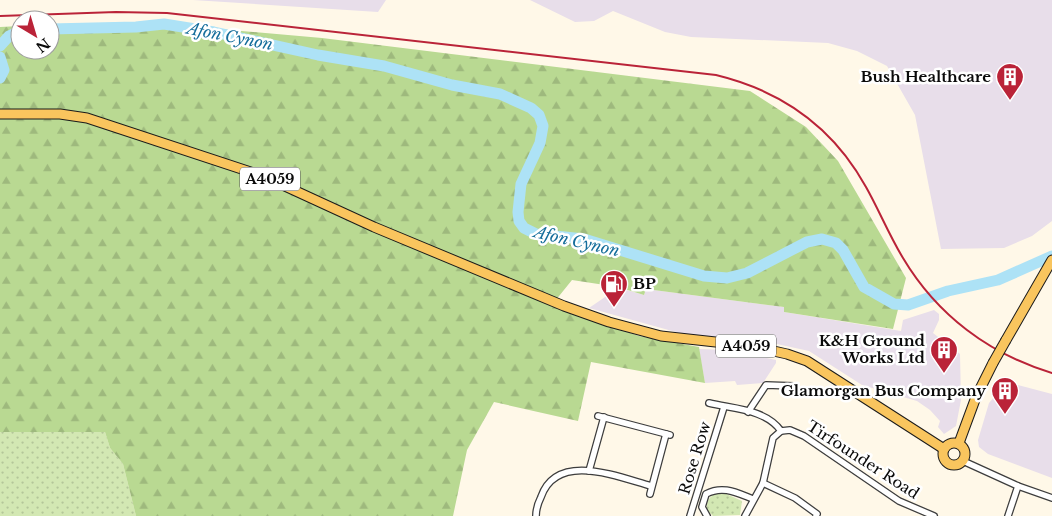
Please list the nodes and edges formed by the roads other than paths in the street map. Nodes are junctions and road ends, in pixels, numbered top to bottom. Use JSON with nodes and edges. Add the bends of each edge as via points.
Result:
{"nodes":[{"id":1,"x":0,"y":114,"type":"edge"},
{"id":2,"x":1052,"y":260,"type":"edge"},
{"id":3,"x":794,"y":386,"type":"dead end"},
{"id":4,"x":710,"y":403,"type":"dead end"},
{"id":5,"x":724,"y":407,"type":"junction"},
{"id":6,"x":748,"y":412,"type":"junction"},
{"id":7,"x":781,"y":430,"type":"junction"},
{"id":8,"x":959,"y":443,"type":"junction"},
{"id":9,"x":944,"y":449,"type":"junction"},
{"id":10,"x":963,"y":461,"type":"junction"},
{"id":11,"x":589,"y":470,"type":"junction"},
{"id":12,"x":763,"y":483,"type":"junction"},
{"id":13,"x":652,"y":486,"type":"junction"},
{"id":14,"x":1018,"y":486,"type":"junction"},
{"id":15,"x":650,"y":494,"type":"dead end"},
{"id":16,"x":1052,"y":498,"type":"edge"},
{"id":17,"x":753,"y":499,"type":"junction"},
{"id":18,"x":536,"y":516,"type":"edge"},
{"id":19,"x":690,"y":516,"type":"edge"},
{"id":20,"x":706,"y":516,"type":"edge"},
{"id":21,"x":745,"y":516,"type":"edge"},
{"id":22,"x":816,"y":516,"type":"edge"},
{"id":23,"x":931,"y":516,"type":"edge"},
{"id":24,"x":1008,"y":516,"type":"edge"}],
"edges":[{"from":1,"to":9,"type":"main road","number":"A4059","via":[[60,114],[87,118],[254,173],[564,306],[639,332],[752,346],[807,361]]},
{"from":2,"to":8,"type":"main road","bridge":true,"via":[[993,363]]},
{"from":3,"to":6,"type":"street","via":[[766,385]]},
{"from":4,"to":5,"type":"street","name":"Tirfounder Road"},
{"from":5,"to":6,"type":"street","name":"Tirfounder Road"},
{"from":5,"to":19,"type":"street","name":"Rose Row"},
{"from":6,"to":7,"type":"street","name":"Tirfounder Road","via":[[775,422]]},
{"from":7,"to":12,"type":"street","via":[[773,438]]},
{"from":7,"to":23,"type":"street","name":"Tirfounder Road","via":[[804,436],[898,501]]},
{"from":8,"to":9,"type":"main road","via":[[948,444]]},
{"from":8,"to":10,"type":"main road","via":[[965,451]]},
{"from":9,"to":10,"type":"main road","via":[[944,460],[950,464],[957,465]]},
{"from":10,"to":14,"type":"street"},
{"from":11,"to":13,"type":"street"},
{"from":11,"to":13,"type":"street","via":[[601,417],[668,435]]},
{"from":11,"to":18,"type":"street","via":[[554,478],[542,492]]},
{"from":12,"to":17,"type":"street"},
{"from":12,"to":22,"type":"street","via":[[795,498]]},
{"from":13,"to":15,"type":"street"},
{"from":14,"to":16,"type":"street"},
{"from":14,"to":24,"type":"street"},
{"from":17,"to":20,"type":"street","via":[[725,489],[715,490],[706,494],[702,507]]},
{"from":17,"to":21,"type":"street"}]}
